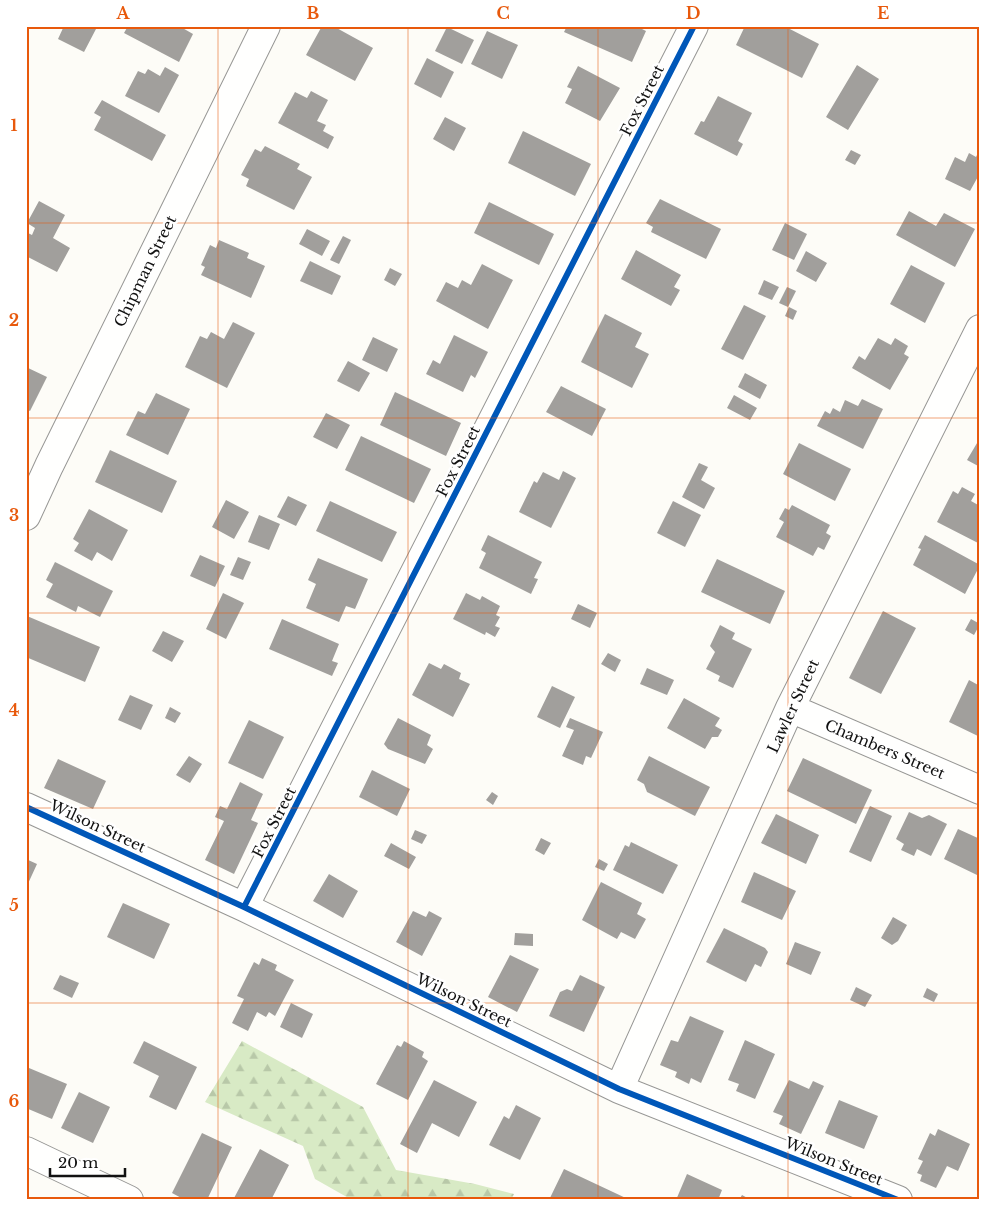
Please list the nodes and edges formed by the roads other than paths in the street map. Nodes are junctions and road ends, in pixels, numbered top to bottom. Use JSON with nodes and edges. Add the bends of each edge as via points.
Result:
{"nodes":[{"id":1,"x":266,"y":26,"type":"edge"},
{"id":2,"x":694,"y":26,"type":"edge"},
{"id":3,"x":980,"y":329,"type":"edge"},
{"id":4,"x":37,"y":462,"type":"edge"},
{"id":5,"x":26,"y":516,"type":"edge"},
{"id":6,"x":790,"y":708,"type":"junction"},
{"id":7,"x":980,"y":790,"type":"edge"},
{"id":8,"x":26,"y":807,"type":"edge"},
{"id":9,"x":244,"y":907,"type":"junction"},
{"id":10,"x":619,"y":1089,"type":"junction"},
{"id":11,"x":26,"y":1151,"type":"edge"},
{"id":12,"x":129,"y":1200,"type":"edge"},
{"id":13,"x":898,"y":1200,"type":"edge"}],
"edges":[{"from":1,"to":4,"type":"street","name":"Chipman Street"},
{"from":2,"to":9,"type":"street","name":"Fox Street"},
{"from":3,"to":6,"type":"street","name":"Lawler Street"},
{"from":4,"to":5,"type":"street","name":"Chipman Street"},
{"from":6,"to":7,"type":"street","name":"Chambers Street"},
{"from":6,"to":10,"type":"street","name":"Lawler Street"},
{"from":8,"to":9,"type":"street","name":"Wilson Street"},
{"from":9,"to":10,"type":"street","name":"Wilson Street"},
{"from":10,"to":13,"type":"street","name":"Wilson Street"},
{"from":11,"to":12,"type":"street"}]}
